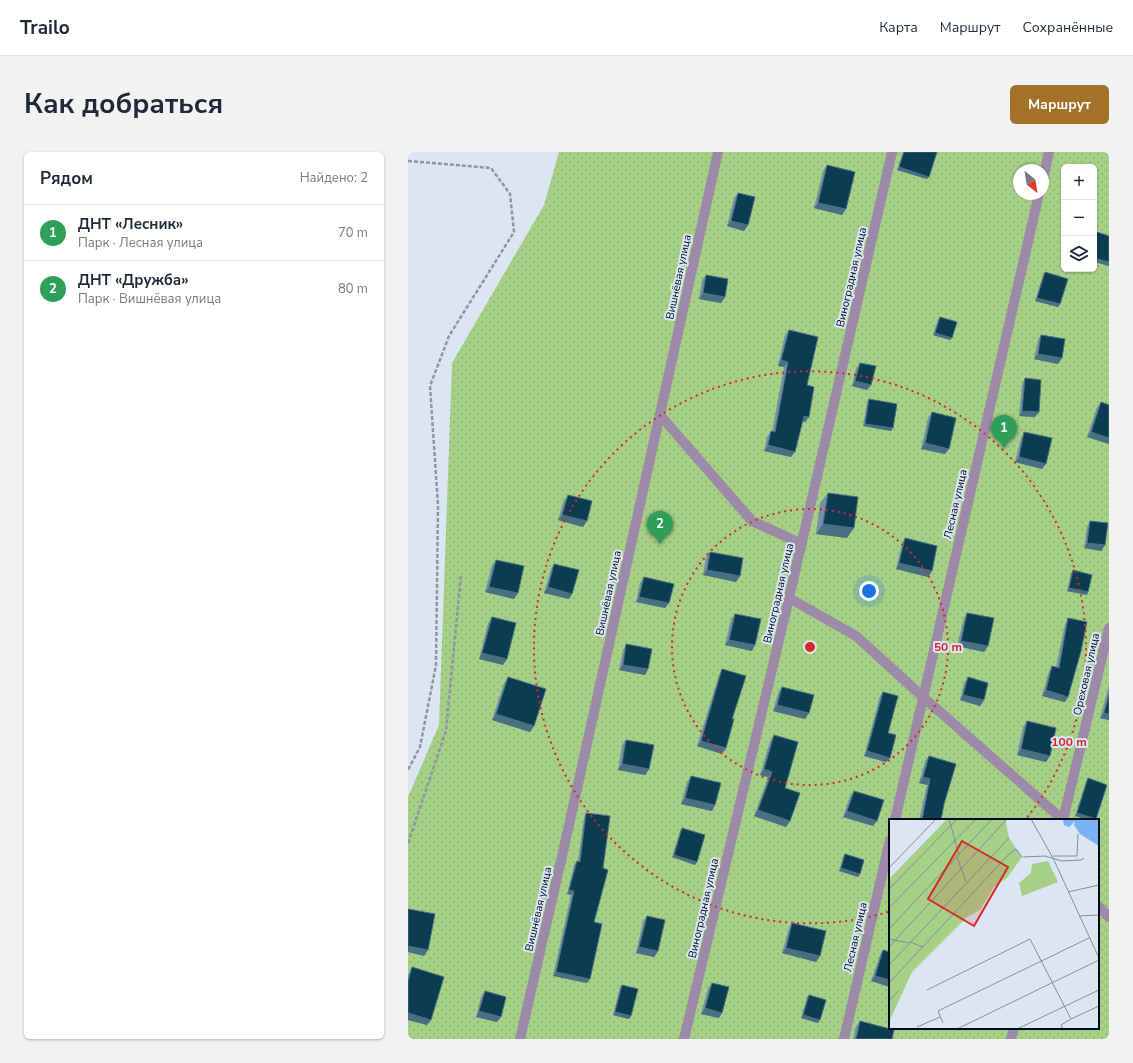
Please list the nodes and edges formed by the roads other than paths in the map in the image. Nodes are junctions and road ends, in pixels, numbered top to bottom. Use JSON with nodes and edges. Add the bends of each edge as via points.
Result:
{"nodes":[{"id":1,"x":718,"y":152,"type":"edge"},
{"id":2,"x":892,"y":152,"type":"edge"},
{"id":3,"x":1049,"y":152,"type":"edge"},
{"id":4,"x":1046,"y":164,"type":"edge"},
{"id":5,"x":1039,"y":200,"type":"edge"},
{"id":6,"x":660,"y":415,"type":"junction"},
{"id":7,"x":802,"y":544,"type":"junction"},
{"id":8,"x":789,"y":598,"type":"junction"},
{"id":9,"x":1109,"y":628,"type":"edge"},
{"id":10,"x":923,"y":697,"type":"junction"},
{"id":11,"x":895,"y":819,"type":"edge"},
{"id":12,"x":1062,"y":819,"type":"edge"},
{"id":13,"x":1063,"y":819,"type":"edge"},
{"id":14,"x":889,"y":844,"type":"edge"},
{"id":15,"x":1099,"y":907,"type":"edge"},
{"id":16,"x":1109,"y":917,"type":"edge"},
{"id":17,"x":1014,"y":1029,"type":"edge"},
{"id":18,"x":520,"y":1039,"type":"edge"},
{"id":19,"x":684,"y":1039,"type":"edge"},
{"id":20,"x":844,"y":1039,"type":"edge"},
{"id":21,"x":1011,"y":1039,"type":"edge"}],
"edges":[{"from":1,"to":6,"type":"street","name":"Вишнёвая улица"},
{"from":2,"to":7,"type":"street","name":"Виноградная улица"},
{"from":3,"to":4,"type":"street"},
{"from":5,"to":10,"type":"street","name":"Лесная улица"},
{"from":6,"to":7,"type":"street","via":[[752,521]]},
{"from":6,"to":18,"type":"street","name":"Вишнёвая улица"},
{"from":7,"to":8,"type":"street","name":"Виноградная улица"},
{"from":8,"to":10,"type":"street","via":[[856,636]]},
{"from":8,"to":19,"type":"street","name":"Виноградная улица"},
{"from":9,"to":13,"type":"street","name":"Ореховая улица"},
{"from":10,"to":11,"type":"street","name":"Лесная улица"},
{"from":10,"to":12,"type":"street"},
{"from":14,"to":20,"type":"street","name":"Лесная улица"},
{"from":15,"to":16,"type":"street"},
{"from":17,"to":21,"type":"street"}]}
